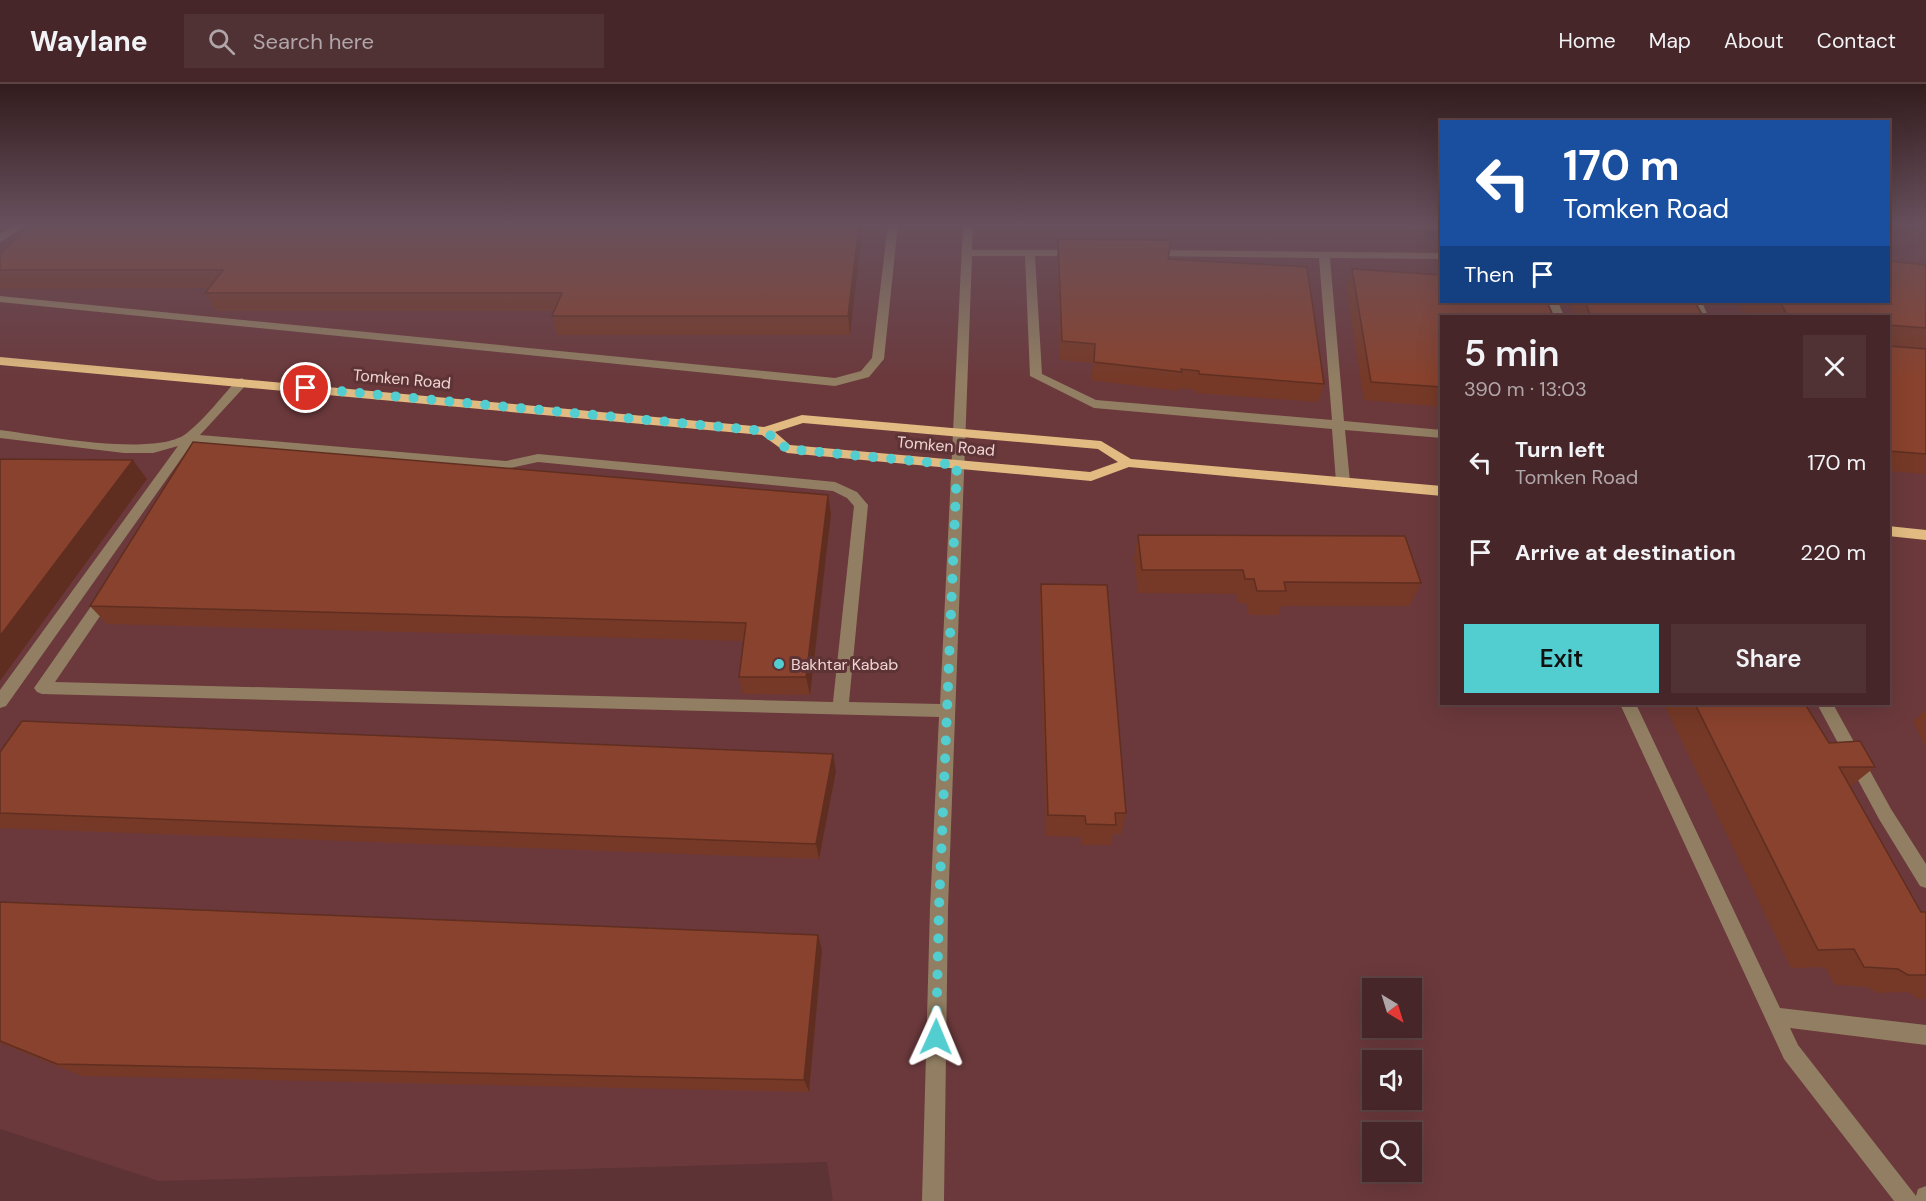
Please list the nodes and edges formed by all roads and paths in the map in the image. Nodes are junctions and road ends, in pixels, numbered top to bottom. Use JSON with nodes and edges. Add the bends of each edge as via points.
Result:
{"nodes":[{"id":1,"x":888,"y":276,"type":"edge"},
{"id":2,"x":966,"y":276,"type":"edge"},
{"id":3,"x":1031,"y":276,"type":"edge"},
{"id":4,"x":1326,"y":276,"type":"edge"},
{"id":5,"x":0,"y":299,"type":"edge"},
{"id":6,"x":0,"y":361,"type":"edge"},
{"id":7,"x":242,"y":382,"type":"junction"},
{"id":8,"x":1338,"y":424,"type":"junction"},
{"id":9,"x":765,"y":431,"type":"junction"},
{"id":10,"x":960,"y":432,"type":"junction"},
{"id":11,"x":0,"y":434,"type":"edge"},
{"id":12,"x":1440,"y":434,"type":"edge"},
{"id":13,"x":190,"y":438,"type":"junction"},
{"id":14,"x":216,"y":439,"type":"junction"},
{"id":15,"x":202,"y":458,"type":"edge"},
{"id":16,"x":1128,"y":463,"type":"junction"},
{"id":17,"x":957,"y":465,"type":"junction"},
{"id":18,"x":1343,"y":482,"type":"junction"},
{"id":19,"x":1440,"y":491,"type":"edge"},
{"id":20,"x":1890,"y":531,"type":"edge"},
{"id":21,"x":1926,"y":535,"type":"edge"},
{"id":22,"x":116,"y":582,"type":"edge"},
{"id":23,"x":0,"y":702,"type":"edge"},
{"id":24,"x":1628,"y":705,"type":"edge"},
{"id":25,"x":1826,"y":705,"type":"edge"},
{"id":26,"x":840,"y":709,"type":"junction"},
{"id":27,"x":948,"y":711,"type":"junction"},
{"id":28,"x":1926,"y":880,"type":"edge"},
{"id":29,"x":1775,"y":1017,"type":"junction"},
{"id":30,"x":1926,"y":1035,"type":"edge"},
{"id":31,"x":1926,"y":1197,"type":"edge"},
{"id":32,"x":933,"y":1201,"type":"edge"},
{"id":33,"x":1908,"y":1201,"type":"edge"},
{"id":34,"x":1924,"y":1201,"type":"edge"}],
"edges":[{"from":1,"to":5,"type":"street","via":[[878,359],[865,374],[835,382]]},
{"from":2,"to":10,"type":"street"},
{"from":3,"to":8,"type":"street","via":[[1036,376],[1094,404]]},
{"from":4,"to":8,"type":"street"},
{"from":6,"to":7,"type":"main road","name":"Tomken Road"},
{"from":7,"to":9,"type":"main road","name":"Tomken Road"},
{"from":7,"to":13,"type":"street"},
{"from":8,"to":12,"type":"street"},
{"from":8,"to":18,"type":"street"},
{"from":9,"to":10,"type":"main road","name":"Tomken Road","via":[[802,419]]},
{"from":9,"to":17,"type":"main road","name":"Tomken Road","via":[[787,449]]},
{"from":10,"to":16,"type":"main road","name":"Tomken Road","via":[[1101,445]]},
{"from":10,"to":17,"type":"street"},
{"from":11,"to":13,"type":"street","via":[[124,449],[153,449]]},
{"from":13,"to":14,"type":"street"},
{"from":13,"to":23,"type":"street"},
{"from":14,"to":15,"type":"street"},
{"from":14,"to":26,"type":"street","via":[[506,465],[538,458],[835,487],[852,495],[861,505]]},
{"from":16,"to":17,"type":"main road","name":"Tomken Road","via":[[1091,477]]},
{"from":16,"to":18,"type":"main road","name":"Tomken Road"},
{"from":17,"to":27,"type":"street"},
{"from":18,"to":19,"type":"main road","name":"Tomken Road"},
{"from":20,"to":21,"type":"main road"},
{"from":22,"to":26,"type":"street","via":[[42,688]]},
{"from":24,"to":29,"type":"street"},
{"from":25,"to":28,"type":"street"},
{"from":26,"to":27,"type":"street"},
{"from":27,"to":32,"type":"street"},
{"from":29,"to":30,"type":"street"},
{"from":29,"to":33,"type":"street","via":[[1791,1052]]},
{"from":31,"to":34,"type":"street"}]}
